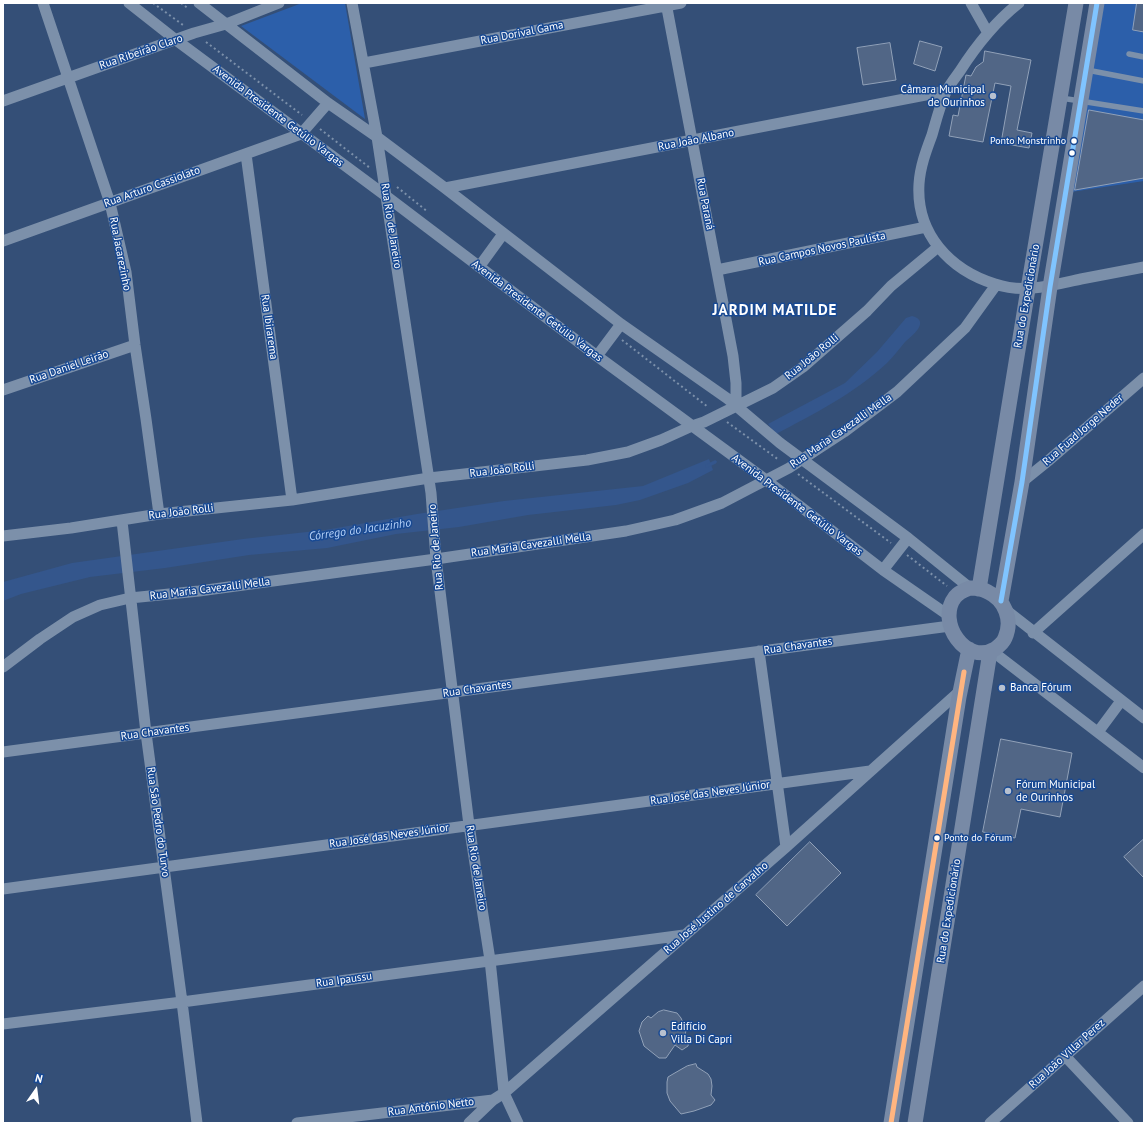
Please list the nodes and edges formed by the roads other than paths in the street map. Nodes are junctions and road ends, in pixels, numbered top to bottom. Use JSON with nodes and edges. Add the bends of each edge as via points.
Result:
{"nodes":[{"id":1,"x":43,"y":3,"type":"edge"},
{"id":2,"x":129,"y":3,"type":"edge"},
{"id":3,"x":199,"y":3,"type":"edge"},
{"id":4,"x":278,"y":3,"type":"edge"},
{"id":5,"x":352,"y":3,"type":"edge"},
{"id":6,"x":681,"y":3,"type":"edge"},
{"id":7,"x":971,"y":3,"type":"edge"},
{"id":8,"x":1019,"y":3,"type":"edge"},
{"id":9,"x":1076,"y":3,"type":"edge"},
{"id":10,"x":1097,"y":3,"type":"edge"},
{"id":11,"x":667,"y":4,"type":"edge"},
{"id":12,"x":226,"y":24,"type":"junction"},
{"id":13,"x":988,"y":33,"type":"junction"},
{"id":14,"x":176,"y":40,"type":"junction"},
{"id":15,"x":1129,"y":54,"type":"dead end"},
{"id":16,"x":1144,"y":57,"type":"edge"},
{"id":17,"x":364,"y":63,"type":"junction"},
{"id":18,"x":1086,"y":69,"type":"junction"},
{"id":19,"x":69,"y":77,"type":"junction"},
{"id":20,"x":1144,"y":81,"type":"edge"},
{"id":21,"x":946,"y":91,"type":"junction"},
{"id":22,"x":1061,"y":98,"type":"junction"},
{"id":23,"x":3,"y":101,"type":"edge"},
{"id":24,"x":1081,"y":101,"type":"junction"},
{"id":25,"x":328,"y":103,"type":"junction"},
{"id":26,"x":1144,"y":111,"type":"edge"},
{"id":27,"x":301,"y":134,"type":"junction"},
{"id":28,"x":377,"y":137,"type":"junction"},
{"id":29,"x":693,"y":140,"type":"junction"},
{"id":30,"x":246,"y":154,"type":"junction"},
{"id":31,"x":1050,"y":162,"type":"junction"},
{"id":32,"x":1070,"y":165,"type":"junction"},
{"id":33,"x":446,"y":188,"type":"junction"},
{"id":34,"x":386,"y":196,"type":"junction"},
{"id":35,"x":110,"y":203,"type":"junction"},
{"id":36,"x":926,"y":227,"type":"junction"},
{"id":37,"x":503,"y":234,"type":"junction"},
{"id":38,"x":3,"y":241,"type":"edge"},
{"id":39,"x":938,"y":248,"type":"junction"},
{"id":40,"x":479,"y":267,"type":"junction"},
{"id":41,"x":1144,"y":267,"type":"edge"},
{"id":42,"x":717,"y":270,"type":"junction"},
{"id":43,"x":996,"y":285,"type":"junction"},
{"id":44,"x":1050,"y":287,"type":"junction"},
{"id":45,"x":1028,"y":289,"type":"junction"},
{"id":46,"x":621,"y":324,"type":"junction"},
{"id":47,"x":135,"y":345,"type":"junction"},
{"id":48,"x":597,"y":356,"type":"junction"},
{"id":49,"x":1144,"y":378,"type":"edge"},
{"id":50,"x":3,"y":390,"type":"edge"},
{"id":51,"x":736,"y":406,"type":"junction"},
{"id":52,"x":692,"y":426,"type":"junction"},
{"id":53,"x":1003,"y":439,"type":"junction"},
{"id":54,"x":1028,"y":442,"type":"junction"},
{"id":55,"x":802,"y":460,"type":"junction"},
{"id":56,"x":429,"y":478,"type":"junction"},
{"id":57,"x":766,"y":480,"type":"junction"},
{"id":58,"x":1022,"y":482,"type":"junction"},
{"id":59,"x":292,"y":500,"type":"junction"},
{"id":60,"x":159,"y":514,"type":"junction"},
{"id":61,"x":122,"y":520,"type":"junction"},
{"id":62,"x":1144,"y":534,"type":"edge"},
{"id":63,"x":3,"y":536,"type":"edge"},
{"id":64,"x":908,"y":538,"type":"junction"},
{"id":65,"x":436,"y":559,"type":"junction"},
{"id":66,"x":883,"y":570,"type":"junction"},
{"id":67,"x":975,"y":588,"type":"junction"},
{"id":68,"x":130,"y":598,"type":"junction"},
{"id":69,"x":1003,"y":606,"type":"junction"},
{"id":70,"x":949,"y":620,"type":"junction"},
{"id":71,"x":1033,"y":633,"type":"junction"},
{"id":72,"x":969,"y":649,"type":"junction"},
{"id":73,"x":759,"y":651,"type":"junction"},
{"id":74,"x":991,"y":651,"type":"junction"},
{"id":75,"x":3,"y":667,"type":"edge"},
{"id":76,"x":961,"y":690,"type":"junction"},
{"id":77,"x":452,"y":692,"type":"junction"},
{"id":78,"x":1121,"y":701,"type":"junction"},
{"id":79,"x":1144,"y":718,"type":"edge"},
{"id":80,"x":1098,"y":732,"type":"junction"},
{"id":81,"x":146,"y":733,"type":"junction"},
{"id":82,"x":3,"y":752,"type":"edge"},
{"id":83,"x":1144,"y":768,"type":"edge"},
{"id":84,"x":870,"y":771,"type":"junction"},
{"id":85,"x":777,"y":784,"type":"junction"},
{"id":86,"x":469,"y":825,"type":"junction"},
{"id":87,"x":786,"y":847,"type":"junction"},
{"id":88,"x":164,"y":867,"type":"junction"},
{"id":89,"x":3,"y":889,"type":"edge"},
{"id":90,"x":684,"y":935,"type":"junction"},
{"id":91,"x":919,"y":949,"type":"junction"},
{"id":92,"x":942,"y":953,"type":"junction"},
{"id":93,"x":490,"y":960,"type":"junction"},
{"id":94,"x":1144,"y":986,"type":"edge"},
{"id":95,"x":182,"y":1002,"type":"junction"},
{"id":96,"x":3,"y":1024,"type":"edge"},
{"id":97,"x":1065,"y":1056,"type":"junction"},
{"id":98,"x":504,"y":1093,"type":"junction"},
{"id":99,"x":493,"y":1100,"type":"junction"},
{"id":100,"x":197,"y":1123,"type":"edge"},
{"id":101,"x":297,"y":1123,"type":"edge"},
{"id":102,"x":469,"y":1123,"type":"edge"},
{"id":103,"x":518,"y":1123,"type":"edge"},
{"id":104,"x":890,"y":1123,"type":"edge"},
{"id":105,"x":916,"y":1123,"type":"edge"},
{"id":106,"x":990,"y":1123,"type":"edge"},
{"id":107,"x":1128,"y":1123,"type":"edge"}],
"edges":[{"from":1,"to":19,"type":"street","name":"Rua Jacarezinho"},
{"from":2,"to":14,"type":"street","name":"Avenida Presidente Getúlio Vargas"},
{"from":3,"to":12,"type":"street"},
{"from":4,"to":12,"type":"street","name":"Rua Ribeirão Claro"},
{"from":5,"to":17,"type":"street","name":"Rua Rio de Janeiro"},
{"from":6,"to":11,"type":"street","name":"Rua Dorival Gama"},
{"from":7,"to":13,"type":"street"},
{"from":8,"to":13,"type":"street"},
{"from":9,"to":22,"type":"main road","name":"Rua do Expedicionário"},
{"from":10,"to":18,"type":"main road","name":"Rua do Expedicionário"},
{"from":11,"to":17,"type":"street","name":"Rua Dorival Gama"},
{"from":11,"to":29,"type":"street","name":"Rua Paraná"},
{"from":12,"to":14,"type":"street","name":"Rua Ribeirão Claro"},
{"from":12,"to":25,"type":"street"},
{"from":13,"to":21,"type":"street"},
{"from":14,"to":19,"type":"street","name":"Rua Ribeirão Claro"},
{"from":14,"to":27,"type":"street","name":"Avenida Presidente Getúlio Vargas"},
{"from":15,"to":16,"type":"lane"},
{"from":17,"to":28,"type":"street","name":"Rua Rio de Janeiro"},
{"from":18,"to":20,"type":"lane"},
{"from":18,"to":24,"type":"main road","name":"Rua do Expedicionário"},
{"from":19,"to":23,"type":"street","name":"Rua Ribeirão Claro"},
{"from":19,"to":35,"type":"street","name":"Rua Jacarezinho"},
{"from":21,"to":29,"type":"street","name":"Rua João Albano"},
{"from":21,"to":36,"type":"street","via":[[919,183],[921,210]]},
{"from":22,"to":24,"type":"lane"},
{"from":22,"to":31,"type":"main road","name":"Rua do Expedicionário"},
{"from":24,"to":26,"type":"lane"},
{"from":24,"to":32,"type":"main road","name":"Rua do Expedicionário"},
{"from":25,"to":27,"type":"street"},
{"from":25,"to":28,"type":"street"},
{"from":27,"to":30,"type":"street","name":"Rua Arturo Cassiolato"},
{"from":27,"to":34,"type":"street","name":"Avenida Presidente Getúlio Vargas"},
{"from":28,"to":33,"type":"street"},
{"from":28,"to":34,"type":"street","name":"Rua Rio de Janeiro"},
{"from":29,"to":33,"type":"street","name":"Rua João Albano"},
{"from":29,"to":42,"type":"street","name":"Rua Paraná"},
{"from":30,"to":35,"type":"street","name":"Rua Arturo Cassiolato"},
{"from":30,"to":59,"type":"street","name":"Rua Ibirarema"},
{"from":31,"to":32,"type":"main road"},
{"from":31,"to":45,"type":"main road","name":"Rua do Expedicionário"},
{"from":32,"to":44,"type":"main road","name":"Rua do Expedicionário"},
{"from":33,"to":37,"type":"street"},
{"from":34,"to":40,"type":"street","name":"Avenida Presidente Getúlio Vargas"},
{"from":34,"to":56,"type":"street","name":"Rua Rio de Janeiro"},
{"from":35,"to":38,"type":"street","name":"Rua Arturo Cassiolato"},
{"from":35,"to":47,"type":"street","name":"Rua Jacarezinho","via":[[126,272]]},
{"from":36,"to":39,"type":"street"},
{"from":36,"to":42,"type":"street","name":"Rua Campos Novos Paulista"},
{"from":37,"to":40,"type":"street"},
{"from":37,"to":46,"type":"street"},
{"from":39,"to":43,"type":"street","via":[[961,268]]},
{"from":39,"to":51,"type":"street","name":"Rua João Rolli","via":[[891,286],[867,311],[803,366],[773,388]]},
{"from":40,"to":48,"type":"street","name":"Avenida Presidente Getúlio Vargas"},
{"from":41,"to":44,"type":"street"},
{"from":42,"to":51,"type":"street","name":"Rua Paraná","via":[[736,376]]},
{"from":43,"to":45,"type":"street"},
{"from":43,"to":55,"type":"street","name":"Rua Maria Cavezalli Mella","via":[[965,328],[897,392]]},
{"from":44,"to":45,"type":"street"},
{"from":44,"to":54,"type":"main road","name":"Rua do Expedicionário"},
{"from":45,"to":53,"type":"main road","name":"Rua do Expedicionário"},
{"from":46,"to":48,"type":"street"},
{"from":46,"to":51,"type":"street"},
{"from":47,"to":50,"type":"street","name":"Rua Daniel Leirão"},
{"from":47,"to":60,"type":"street","name":"Rua Jacarezinho"},
{"from":48,"to":52,"type":"street","name":"Avenida Presidente Getúlio Vargas"},
{"from":49,"to":58,"type":"street","name":"Rua Fuad Jorge Neder"},
{"from":51,"to":52,"type":"street","name":"Rua João Rolli"},
{"from":51,"to":55,"type":"street"},
{"from":52,"to":56,"type":"street","name":"Rua João Rolli","via":[[628,452],[587,460]]},
{"from":52,"to":57,"type":"street","name":"Avenida Presidente Getúlio Vargas"},
{"from":53,"to":54,"type":"main road"},
{"from":53,"to":67,"type":"main road","name":"Rua do Expedicionário"},
{"from":54,"to":58,"type":"main road","name":"Rua do Expedicionário"},
{"from":55,"to":57,"type":"street","name":"Rua Maria Cavezalli Mella"},
{"from":55,"to":64,"type":"street"},
{"from":56,"to":59,"type":"street","name":"Rua João Rolli"},
{"from":56,"to":65,"type":"street","name":"Rua Rio de Janeiro"},
{"from":57,"to":65,"type":"street","name":"Rua Maria Cavezalli Mella","via":[[722,503],[675,520],[626,531]]},
{"from":57,"to":66,"type":"street","name":"Avenida Presidente Getúlio Vargas"},
{"from":58,"to":69,"type":"main road","name":"Rua do Expedicionário"},
{"from":59,"to":60,"type":"street","name":"Rua João Rolli"},
{"from":60,"to":61,"type":"street","name":"Rua João Rolli"},
{"from":61,"to":63,"type":"street","name":"Rua João Rolli"},
{"from":61,"to":68,"type":"street","name":"Rua São Pedro do Turvo"},
{"from":62,"to":71,"type":"street"},
{"from":64,"to":66,"type":"street"},
{"from":64,"to":67,"type":"street"},
{"from":65,"to":68,"type":"street","name":"Rua Maria Cavezalli Mella"},
{"from":65,"to":77,"type":"street","name":"Rua Rio de Janeiro"},
{"from":66,"to":70,"type":"street","name":"Avenida Presidente Getúlio Vargas","via":[[944,613]]},
{"from":67,"to":69,"type":"main road","via":[[988,591]]},
{"from":67,"to":70,"type":"main road","via":[[955,596],[950,606]]},
{"from":68,"to":75,"type":"street","name":"Rua Maria Cavezalli Mella","via":[[100,605],[74,617]]},
{"from":68,"to":81,"type":"street","name":"Rua São Pedro do Turvo"},
{"from":69,"to":71,"type":"street"},
{"from":69,"to":74,"type":"main road","via":[[1008,617],[1008,632],[998,647]]},
{"from":70,"to":72,"type":"main road","via":[[956,639]]},
{"from":70,"to":73,"type":"street","name":"Rua Chavantes"},
{"from":71,"to":78,"type":"street"},
{"from":72,"to":74,"type":"main road","via":[[977,652]]},
{"from":72,"to":76,"type":"main road"},
{"from":73,"to":77,"type":"street","name":"Rua Chavantes"},
{"from":73,"to":85,"type":"street"},
{"from":74,"to":80,"type":"street"},
{"from":74,"to":92,"type":"main road","name":"Rua do Expedicionário"},
{"from":76,"to":84,"type":"street","name":"Rua José Justino de Carvalho"},
{"from":76,"to":91,"type":"main road"},
{"from":77,"to":81,"type":"street","name":"Rua Chavantes"},
{"from":77,"to":86,"type":"street","name":"Rua Rio de Janeiro"},
{"from":78,"to":79,"type":"street"},
{"from":78,"to":80,"type":"street"},
{"from":80,"to":83,"type":"street"},
{"from":81,"to":82,"type":"street","name":"Rua Chavantes"},
{"from":81,"to":88,"type":"street","name":"Rua São Pedro do Turvo"},
{"from":84,"to":85,"type":"street","name":"Rua José das Neves Júnior"},
{"from":84,"to":87,"type":"street","name":"Rua José Justino de Carvalho"},
{"from":85,"to":86,"type":"street","name":"Rua José das Neves Júnior"},
{"from":85,"to":87,"type":"street"},
{"from":86,"to":88,"type":"street","name":"Rua José das Neves Júnior"},
{"from":86,"to":93,"type":"street","name":"Rua Rio de Janeiro"},
{"from":87,"to":90,"type":"street","name":"Rua José Justino de Carvalho"},
{"from":88,"to":89,"type":"street","name":"Rua José das Neves Júnior"},
{"from":88,"to":95,"type":"street","name":"Rua São Pedro do Turvo"},
{"from":90,"to":93,"type":"street","name":"Rua Ipaussu"},
{"from":90,"to":98,"type":"street","name":"Rua José Justino de Carvalho"},
{"from":91,"to":92,"type":"main road"},
{"from":91,"to":104,"type":"main road"},
{"from":92,"to":105,"type":"main road","name":"Rua do Expedicionário"},
{"from":93,"to":95,"type":"street","name":"Rua Ipaussu"},
{"from":93,"to":98,"type":"street","name":"Rua Rio de Janeiro"},
{"from":94,"to":97,"type":"street","name":"Rua João Villar Perez"},
{"from":95,"to":96,"type":"street","name":"Rua Ipaussu"},
{"from":95,"to":100,"type":"street","name":"Rua São Pedro do Turvo"},
{"from":97,"to":106,"type":"street","name":"Rua João Villar Perez"},
{"from":97,"to":107,"type":"street"},
{"from":98,"to":99,"type":"street","name":"Rua José Justino de Carvalho"},
{"from":98,"to":103,"type":"street","name":"Rua Rio de Janeiro"},
{"from":99,"to":101,"type":"street","name":"Rua Antônio Netto"},
{"from":99,"to":102,"type":"street","name":"Rua José Justino de Carvalho"}]}
